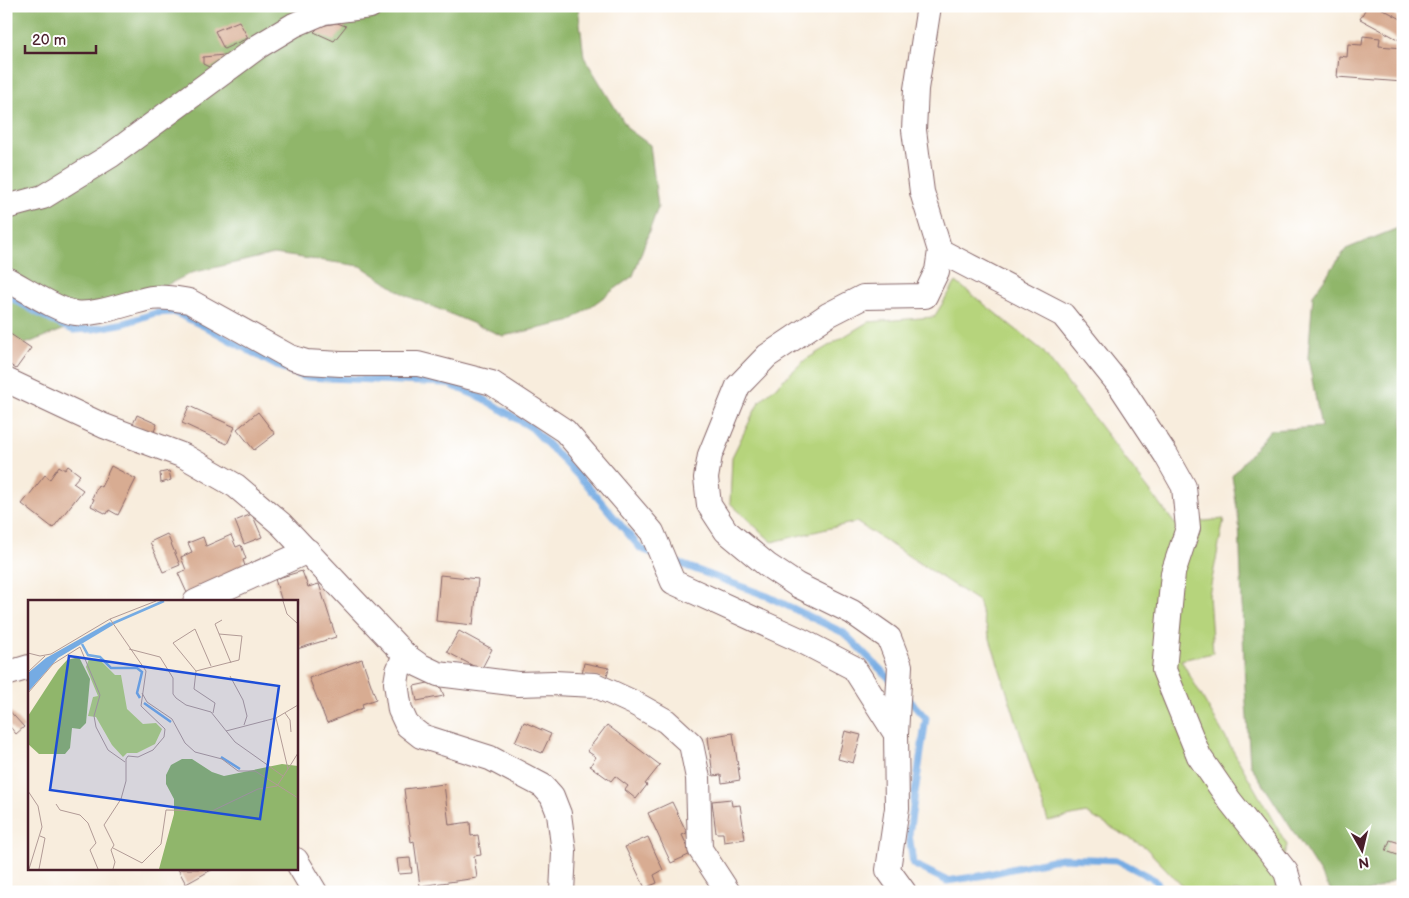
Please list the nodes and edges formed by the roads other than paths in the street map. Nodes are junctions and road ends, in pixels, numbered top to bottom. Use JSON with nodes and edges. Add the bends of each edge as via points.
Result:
{"nodes":[{"id":1,"x":370,"y":6,"type":"edge"},
{"id":2,"x":929,"y":6,"type":"edge"},
{"id":3,"x":6,"y":207,"type":"edge"},
{"id":4,"x":940,"y":251,"type":"junction"},
{"id":5,"x":6,"y":279,"type":"edge"},
{"id":6,"x":6,"y":380,"type":"edge"},
{"id":7,"x":308,"y":551,"type":"junction"},
{"id":8,"x":199,"y":600,"type":"edge"},
{"id":9,"x":405,"y":655,"type":"junction"},
{"id":10,"x":28,"y":667,"type":"edge"},
{"id":11,"x":6,"y":674,"type":"edge"},
{"id":12,"x":896,"y":734,"type":"junction"},
{"id":13,"x":298,"y":863,"type":"edge"},
{"id":14,"x":315,"y":892,"type":"edge"},
{"id":15,"x":562,"y":892,"type":"edge"},
{"id":16,"x":728,"y":892,"type":"edge"},
{"id":17,"x":904,"y":892,"type":"edge"},
{"id":18,"x":1292,"y":892,"type":"edge"}],
"edges":[{"from":1,"to":3,"type":"street","via":[[324,12],[294,25],[259,46],[110,156],[43,196]]},
{"from":2,"to":4,"type":"street","via":[[916,89],[914,130],[922,192]]},
{"from":4,"to":12,"type":"street","via":[[937,272],[925,296],[863,297],[828,315],[767,356],[738,386],[710,454],[706,478],[709,504],[726,531],[797,585],[852,612],[889,638],[900,666]]},
{"from":4,"to":18,"type":"street","via":[[1063,315],[1121,387],[1171,463],[1184,487],[1188,528],[1173,573],[1164,670],[1200,756],[1230,801],[1286,872]]},
{"from":5,"to":12,"type":"street","via":[[76,313],[153,298],[190,300],[290,357],[306,362],[418,364],[492,383],[565,431],[652,532],[673,582],[854,668]]},
{"from":6,"to":7,"type":"street","via":[[104,426],[184,456],[236,486]]},
{"from":7,"to":8,"type":"street"},
{"from":7,"to":9,"type":"street"},
{"from":9,"to":15,"type":"street","via":[[396,684],[400,710],[407,725],[421,736],[490,758],[543,786],[552,796],[559,814],[564,852]]},
{"from":9,"to":16,"type":"street","via":[[438,674],[518,684],[595,685],[666,721],[691,744],[698,778],[700,849]]},
{"from":10,"to":11,"type":"street"},
{"from":12,"to":17,"type":"street","via":[[897,808],[888,870]]},
{"from":13,"to":14,"type":"street"}]}
